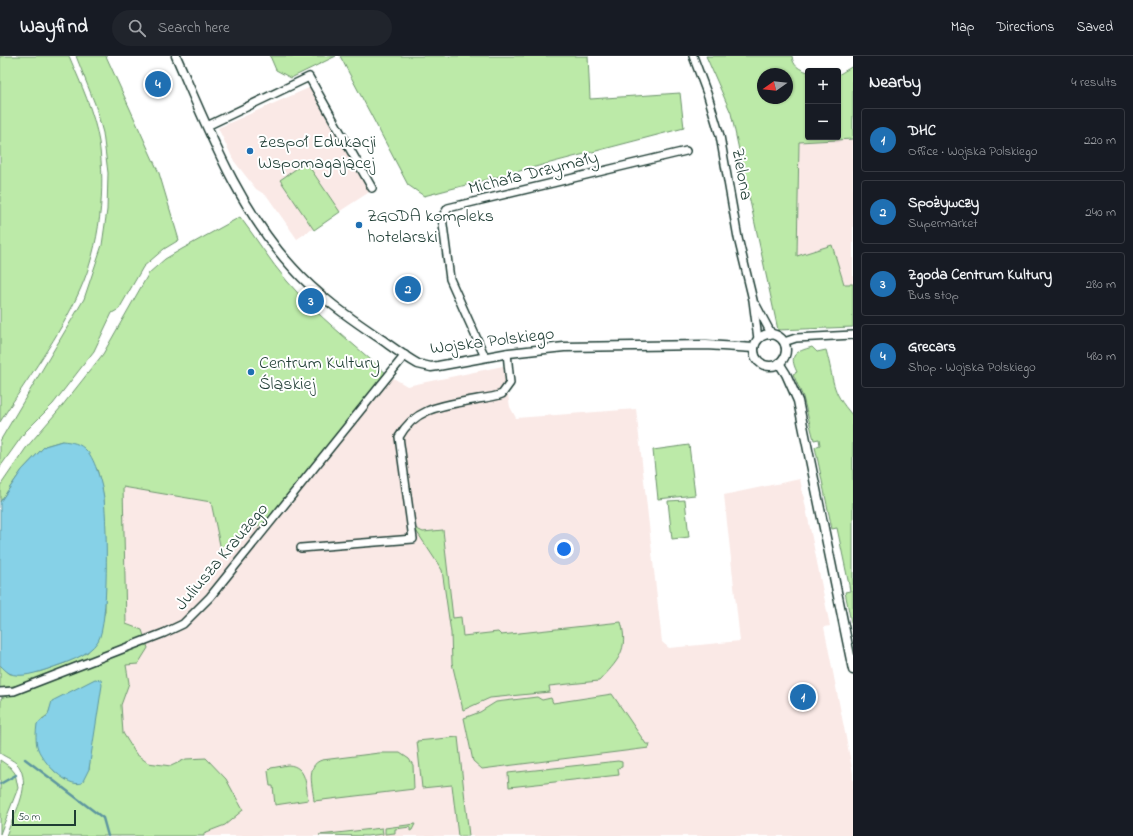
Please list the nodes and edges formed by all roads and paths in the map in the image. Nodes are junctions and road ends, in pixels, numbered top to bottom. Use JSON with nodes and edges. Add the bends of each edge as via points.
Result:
{"nodes":[{"id":1,"x":176,"y":56,"type":"edge"},
{"id":2,"x":693,"y":56,"type":"edge"},
{"id":3,"x":207,"y":126,"type":"junction"},
{"id":4,"x":686,"y":151,"type":"dead end"},
{"id":5,"x":372,"y":188,"type":"dead end"},
{"id":6,"x":753,"y":300,"type":"junction"},
{"id":7,"x":772,"y":335,"type":"junction"},
{"id":8,"x":853,"y":335,"type":"edge"},
{"id":9,"x":758,"y":339,"type":"junction"},
{"id":10,"x":784,"y":342,"type":"junction"},
{"id":11,"x":754,"y":348,"type":"junction"},
{"id":12,"x":507,"y":353,"type":"junction"},
{"id":13,"x":405,"y":355,"type":"junction"},
{"id":14,"x":485,"y":358,"type":"junction"},
{"id":15,"x":779,"y":363,"type":"junction"},
{"id":16,"x":301,"y":548,"type":"dead end"},
{"id":17,"x":853,"y":670,"type":"edge"},
{"id":18,"x":0,"y":692,"type":"edge"}],
"edges":[{"from":1,"to":3,"type":"street","name":"Wojska Polskiego"},
{"from":2,"to":6,"type":"street","name":"Zielona","via":[[720,136],[738,238]]},
{"from":3,"to":5,"type":"street","via":[[309,77]]},
{"from":3,"to":13,"type":"street","name":"Wojska Polskiego","via":[[241,195],[286,260],[321,295]]},
{"from":4,"to":14,"type":"street","name":"Michała Drzymały","via":[[448,208],[442,217],[450,279]]},
{"from":6,"to":7,"type":"street","name":"Zielona"},
{"from":6,"to":9,"type":"street","name":"Zielona"},
{"from":7,"to":9,"type":"street"},
{"from":7,"to":10,"type":"street"},
{"from":8,"to":10,"type":"street","via":[[796,338]]},
{"from":9,"to":11,"type":"street"},
{"from":10,"to":15,"type":"street","via":[[784,356]]},
{"from":11,"to":12,"type":"street","name":"Wojska Polskiego","via":[[694,345],[564,347]]},
{"from":11,"to":15,"type":"street","via":[[756,357],[762,363],[770,366]]},
{"from":12,"to":14,"type":"street","name":"Wojska Polskiego"},
{"from":12,"to":16,"type":"street","via":[[510,383],[502,394],[424,411],[406,425],[400,437],[413,539]]},
{"from":13,"to":14,"type":"street","name":"Wojska Polskiego","via":[[418,364],[431,367]]},
{"from":13,"to":18,"type":"street","name":"Juliusza Krauzego","via":[[210,597],[183,624],[14,691]]},
{"from":15,"to":17,"type":"street","via":[[798,401]]}]}
